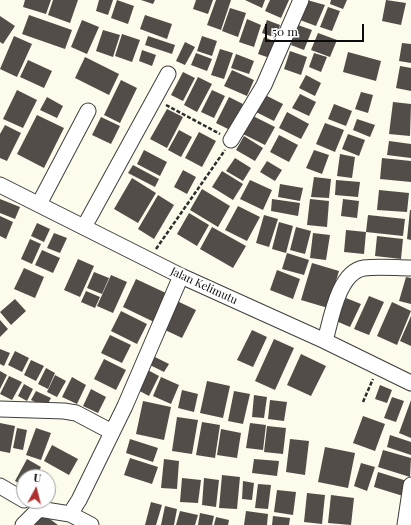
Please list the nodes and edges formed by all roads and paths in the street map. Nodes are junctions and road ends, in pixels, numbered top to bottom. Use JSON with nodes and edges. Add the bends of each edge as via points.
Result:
{"nodes":[{"id":1,"x":301,"y":0,"type":"edge"},
{"id":2,"x":168,"y":74,"type":"dead end"},
{"id":3,"x":155,"y":99,"type":"junction"},
{"id":4,"x":88,"y":111,"type":"dead end"},
{"id":5,"x":231,"y":140,"type":"junction"},
{"id":6,"x":0,"y":184,"type":"edge"},
{"id":7,"x":39,"y":204,"type":"junction"},
{"id":8,"x":84,"y":227,"type":"junction"},
{"id":9,"x":148,"y":260,"type":"junction"},
{"id":10,"x":411,"y":268,"type":"edge"},
{"id":11,"x":181,"y":276,"type":"junction"},
{"id":12,"x":325,"y":341,"type":"junction"},
{"id":13,"x":379,"y":367,"type":"junction"},
{"id":14,"x":411,"y":383,"type":"edge"},
{"id":15,"x":363,"y":402,"type":"dead end"},
{"id":16,"x":0,"y":409,"type":"edge"},
{"id":17,"x":112,"y":432,"type":"junction"},
{"id":18,"x":411,"y":485,"type":"edge"},
{"id":19,"x":0,"y":486,"type":"edge"},
{"id":20,"x":16,"y":496,"type":"edge"},
{"id":21,"x":39,"y":509,"type":"joint"},
{"id":22,"x":70,"y":514,"type":"junction"},
{"id":23,"x":23,"y":525,"type":"edge"},
{"id":24,"x":91,"y":525,"type":"edge"},
{"id":25,"x":405,"y":525,"type":"edge"}],
"edges":[{"from":1,"to":5,"type":"street","via":[[264,85]]},
{"from":2,"to":3,"type":"street"},
{"from":3,"to":5,"type":"path"},
{"from":3,"to":8,"type":"street"},
{"from":4,"to":7,"type":"street"},
{"from":5,"to":9,"type":"path"},
{"from":6,"to":7,"type":"street","name":"Jalan Kelimutu"},
{"from":7,"to":8,"type":"street","name":"Jalan Kelimutu"},
{"from":8,"to":9,"type":"street","name":"Jalan Kelimutu"},
{"from":9,"to":11,"type":"street","name":"Jalan Kelimutu"},
{"from":10,"to":12,"type":"street","via":[[363,268],[352,273],[341,287]]},
{"from":11,"to":12,"type":"street","name":"Jalan Kelimutu"},
{"from":11,"to":17,"type":"street"},
{"from":12,"to":13,"type":"street","name":"Jalan Kelimutu"},
{"from":13,"to":14,"type":"street","name":"Jalan Kelimutu"},
{"from":13,"to":15,"type":"path"},
{"from":16,"to":17,"type":"street","via":[[70,412],[84,416]]},
{"from":17,"to":22,"type":"street"},
{"from":18,"to":25,"type":"street"},
{"from":19,"to":20,"type":"street"},
{"from":21,"to":22,"type":"street"},
{"from":21,"to":23,"type":"street"},
{"from":22,"to":24,"type":"street"}]}
